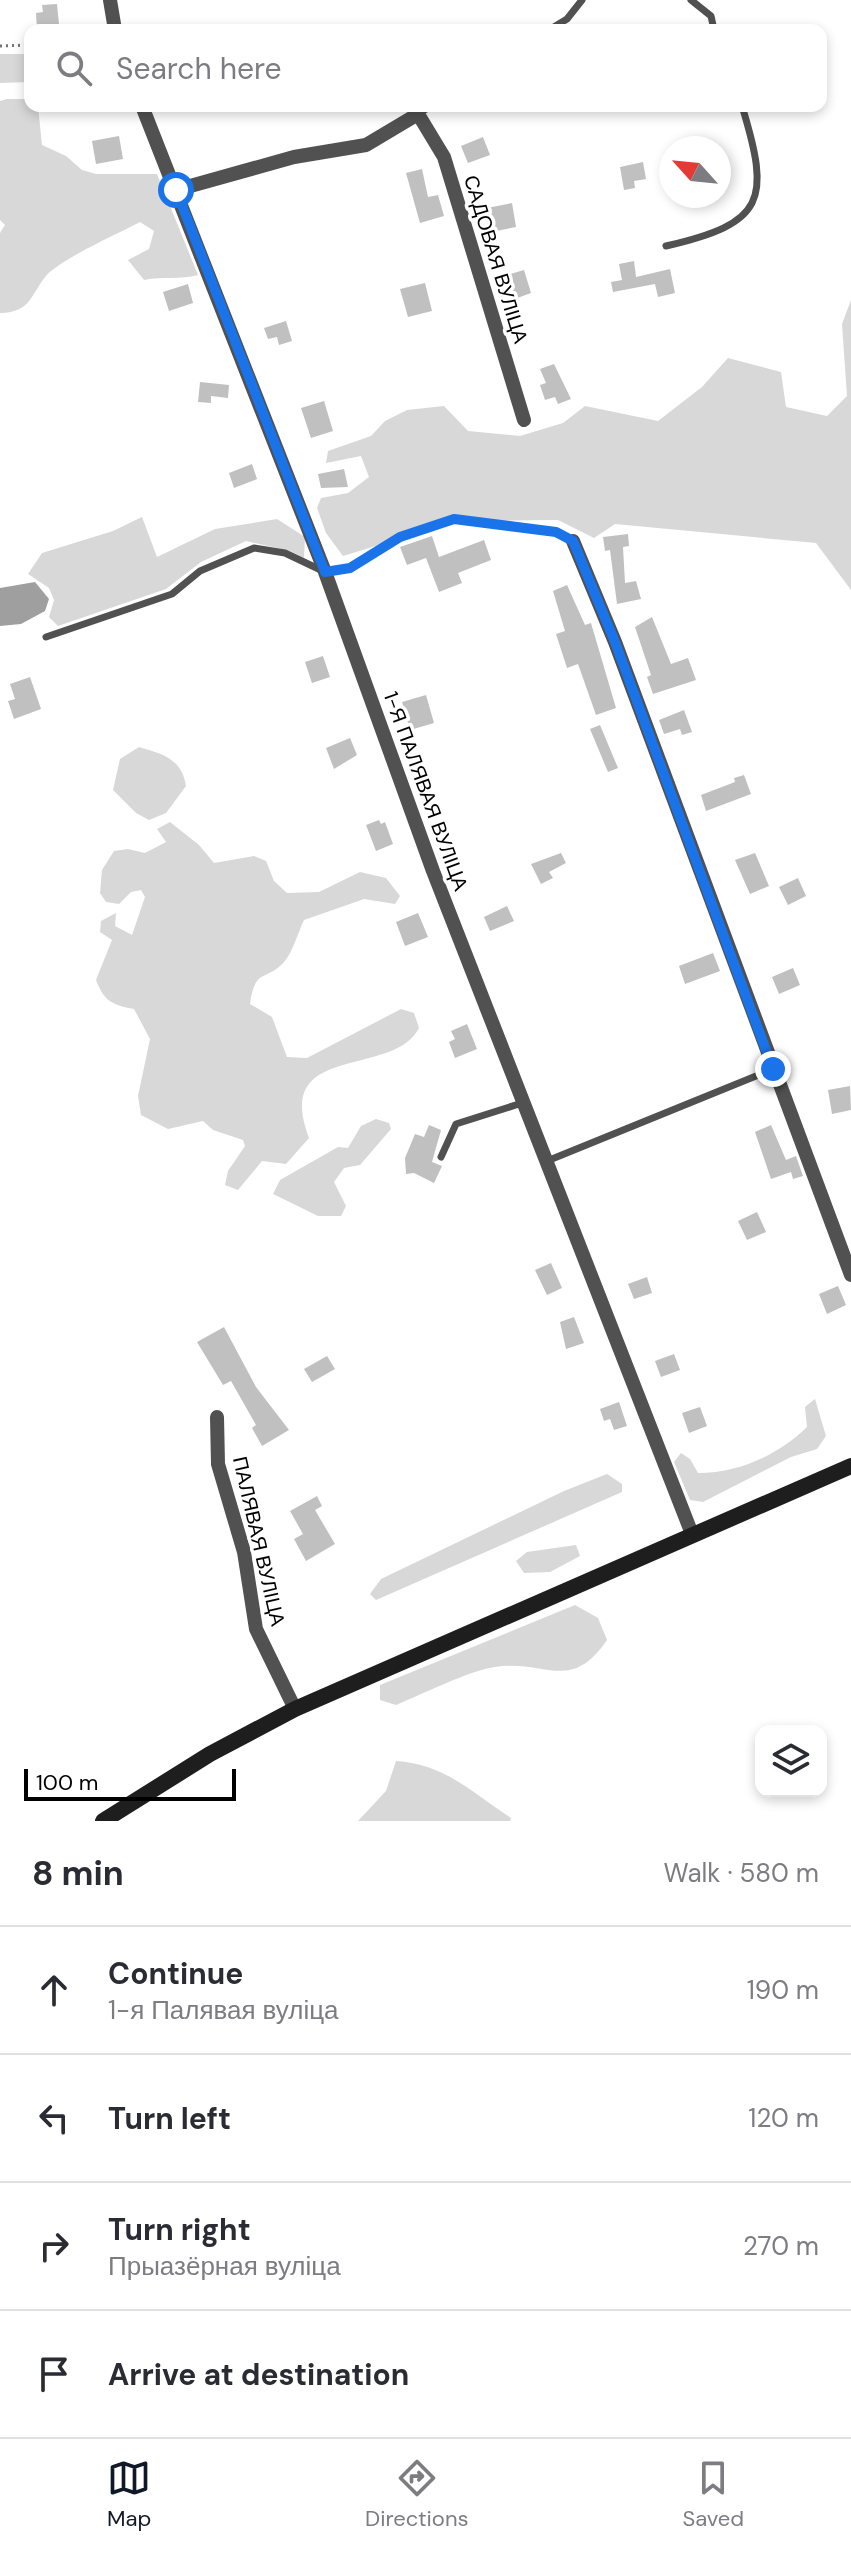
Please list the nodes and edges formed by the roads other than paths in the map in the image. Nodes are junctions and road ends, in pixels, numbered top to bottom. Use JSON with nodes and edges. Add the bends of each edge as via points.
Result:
{"nodes":[{"id":1,"x":110,"y":0,"type":"edge"},
{"id":2,"x":582,"y":0,"type":"edge"},
{"id":3,"x":691,"y":0,"type":"edge"},
{"id":4,"x":114,"y":24,"type":"edge"},
{"id":5,"x":559,"y":24,"type":"edge"},
{"id":6,"x":713,"y":24,"type":"edge"},
{"id":7,"x":144,"y":112,"type":"edge"},
{"id":8,"x":421,"y":112,"type":"edge"},
{"id":9,"x":425,"y":112,"type":"edge"},
{"id":10,"x":744,"y":112,"type":"edge"},
{"id":11,"x":176,"y":190,"type":"junction"},
{"id":12,"x":666,"y":246,"type":"dead end"},
{"id":13,"x":524,"y":420,"type":"dead end"},
{"id":14,"x":573,"y":541,"type":"joint"},
{"id":15,"x":325,"y":572,"type":"junction"},
{"id":16,"x":46,"y":637,"type":"dead end"},
{"id":17,"x":773,"y":1069,"type":"junction"},
{"id":18,"x":524,"y":1102,"type":"junction"},
{"id":19,"x":441,"y":1157,"type":"dead end"},
{"id":20,"x":547,"y":1161,"type":"junction"},
{"id":21,"x":851,"y":1275,"type":"edge"},
{"id":22,"x":217,"y":1417,"type":"dead end"},
{"id":23,"x":851,"y":1466,"type":"edge"},
{"id":24,"x":692,"y":1534,"type":"junction"},
{"id":25,"x":295,"y":1709,"type":"junction"},
{"id":26,"x":103,"y":1821,"type":"edge"}],
"edges":[{"from":1,"to":4,"type":"street"},
{"from":2,"to":5,"type":"lane"},
{"from":3,"to":6,"type":"lane","via":[[711,16]]},
{"from":7,"to":11,"type":"street","name":"1-Я ПАЛЯВАЯ ВУЛІЦА"},
{"from":8,"to":11,"type":"street","via":[[366,145],[294,157]]},
{"from":9,"to":13,"type":"street","name":"САДОВАЯ ВУЛІЦА","via":[[444,157]]},
{"from":10,"to":12,"type":"lane","via":[[756,150],[757,197],[740,222]]},
{"from":11,"to":15,"type":"street","name":"1-Я ПАЛЯВАЯ ВУЛІЦА"},
{"from":14,"to":15,"type":"lane","via":[[556,532],[454,519],[400,537],[350,568]]},
{"from":14,"to":17,"type":"street"},
{"from":15,"to":16,"type":"lane","via":[[285,553],[254,548],[200,571],[172,594]]},
{"from":15,"to":18,"type":"street","name":"1-Я ПАЛЯВАЯ ВУЛІЦА"},
{"from":17,"to":20,"type":"lane"},
{"from":17,"to":21,"type":"street"},
{"from":18,"to":19,"type":"lane","via":[[456,1124]]},
{"from":18,"to":20,"type":"street","name":"1-Я ПАЛЯВАЯ ВУЛІЦА"},
{"from":20,"to":24,"type":"street","name":"1-Я ПАЛЯВАЯ ВУЛІЦА"},
{"from":22,"to":25,"type":"street","name":"ПАЛЯВАЯ ВУЛІЦА","via":[[218,1464],[244,1552],[256,1629]]},
{"from":23,"to":24,"type":"main road"},
{"from":24,"to":25,"type":"main road"},
{"from":25,"to":26,"type":"main road"}]}
